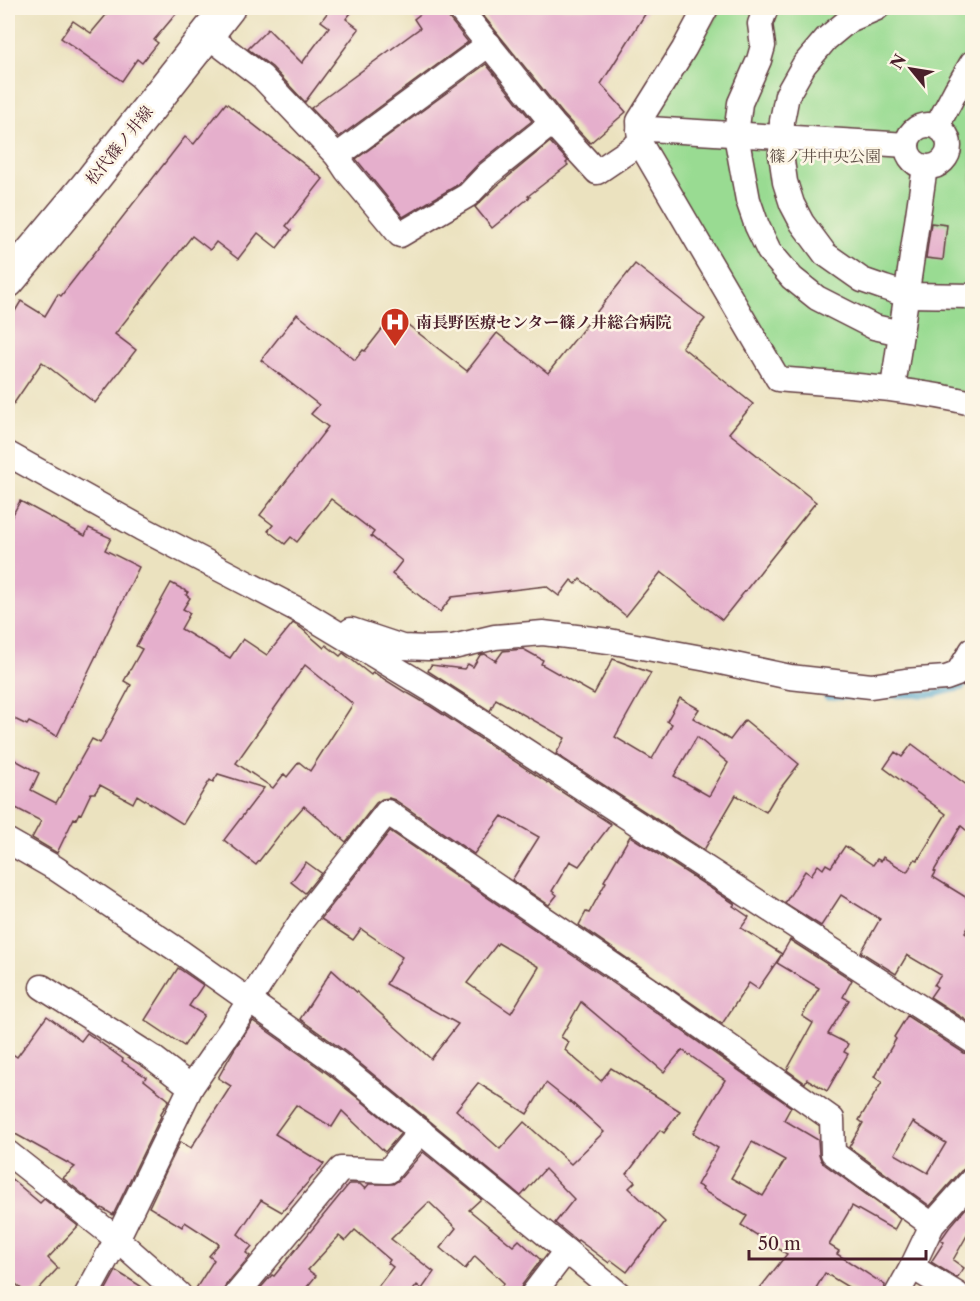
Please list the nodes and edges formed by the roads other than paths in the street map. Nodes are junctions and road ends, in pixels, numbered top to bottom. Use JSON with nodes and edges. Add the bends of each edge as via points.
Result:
{"nodes":[{"id":1,"x":228,"y":8,"type":"edge"},
{"id":2,"x":459,"y":8,"type":"edge"},
{"id":3,"x":706,"y":8,"type":"edge"},
{"id":4,"x":766,"y":8,"type":"edge"},
{"id":5,"x":877,"y":8,"type":"edge"},
{"id":6,"x":207,"y":35,"type":"junction"},
{"id":7,"x":489,"y":44,"type":"junction"},
{"id":8,"x":972,"y":63,"type":"edge"},
{"id":9,"x":552,"y":123,"type":"junction"},
{"id":10,"x":937,"y":126,"type":"junction"},
{"id":11,"x":736,"y":135,"type":"junction"},
{"id":12,"x":640,"y":136,"type":"junction"},
{"id":13,"x":781,"y":138,"type":"junction"},
{"id":14,"x":907,"y":145,"type":"junction"},
{"id":15,"x":338,"y":156,"type":"junction"},
{"id":16,"x":925,"y":167,"type":"junction"},
{"id":17,"x":8,"y":281,"type":"edge"},
{"id":18,"x":907,"y":295,"type":"junction"},
{"id":19,"x":972,"y":296,"type":"edge"},
{"id":20,"x":901,"y":333,"type":"junction"},
{"id":21,"x":894,"y":381,"type":"dead end"},
{"id":22,"x":972,"y":404,"type":"edge"},
{"id":23,"x":8,"y":454,"type":"edge"},
{"id":24,"x":304,"y":613,"type":"junction"},
{"id":25,"x":972,"y":650,"type":"edge"},
{"id":26,"x":8,"y":841,"type":"edge"},
{"id":27,"x":42,"y":987,"type":"dead end"},
{"id":28,"x":250,"y":1000,"type":"junction"},
{"id":29,"x":972,"y":1041,"type":"edge"},
{"id":30,"x":190,"y":1087,"type":"junction"},
{"id":31,"x":421,"y":1131,"type":"junction"},
{"id":32,"x":8,"y":1153,"type":"edge"},
{"id":33,"x":972,"y":1180,"type":"edge"},
{"id":34,"x":932,"y":1225,"type":"junction"},
{"id":35,"x":117,"y":1239,"type":"junction"},
{"id":36,"x":566,"y":1251,"type":"junction"},
{"id":37,"x":912,"y":1267,"type":"junction"},
{"id":38,"x":87,"y":1293,"type":"edge"},
{"id":39,"x":179,"y":1293,"type":"edge"},
{"id":40,"x":237,"y":1293,"type":"edge"},
{"id":41,"x":533,"y":1293,"type":"edge"},
{"id":42,"x":619,"y":1293,"type":"edge"},
{"id":43,"x":897,"y":1293,"type":"edge"},
{"id":44,"x":957,"y":1293,"type":"edge"}],
"edges":[{"from":1,"to":6,"type":"main road","name":"松代篠ノ井線"},
{"from":2,"to":7,"type":"street"},
{"from":3,"to":12,"type":"street","via":[[639,121]]},
{"from":4,"to":11,"type":"street","via":[[760,24],[763,46],[741,103]]},
{"from":5,"to":13,"type":"street","via":[[849,20],[804,65],[787,95]]},
{"from":6,"to":15,"type":"street","via":[[262,77]]},
{"from":6,"to":17,"type":"main road","name":"松代篠ノ井線"},
{"from":7,"to":9,"type":"street"},
{"from":7,"to":15,"type":"street"},
{"from":8,"to":10,"type":"street"},
{"from":9,"to":12,"type":"street","via":[[597,172]]},
{"from":9,"to":15,"type":"street","via":[[468,195],[400,235]]},
{"from":10,"to":14,"type":"street","via":[[917,128]]},
{"from":10,"to":16,"type":"street","via":[[946,134],[950,146],[946,158]]},
{"from":11,"to":12,"type":"street","via":[[650,129]]},
{"from":11,"to":13,"type":"street"},
{"from":11,"to":20,"type":"street","via":[[748,200],[769,252],[817,298],[874,327]]},
{"from":12,"to":22,"type":"street","via":[[778,379],[891,389]]},
{"from":13,"to":14,"type":"street"},
{"from":13,"to":18,"type":"street","via":[[785,182],[792,204],[825,254],[862,280]]},
{"from":14,"to":16,"type":"street","via":[[912,160]]},
{"from":16,"to":18,"type":"street"},
{"from":18,"to":19,"type":"street"},
{"from":18,"to":20,"type":"street"},
{"from":20,"to":21,"type":"street"},
{"from":23,"to":24,"type":"street"},
{"from":24,"to":25,"type":"street","via":[[402,647],[453,647],[495,637],[543,633],[609,641],[790,677],[871,686],[946,678],[957,674]]},
{"from":24,"to":29,"type":"street","via":[[448,701]]},
{"from":26,"to":28,"type":"street","via":[[55,868]]},
{"from":27,"to":30,"type":"street","via":[[152,1057]]},
{"from":28,"to":30,"type":"street"},
{"from":28,"to":31,"type":"street"},
{"from":28,"to":34,"type":"street","via":[[302,920],[387,812],[832,1119],[833,1153]]},
{"from":30,"to":35,"type":"street"},
{"from":31,"to":36,"type":"street"},
{"from":31,"to":40,"type":"street","via":[[388,1171],[341,1169]]},
{"from":32,"to":35,"type":"street"},
{"from":33,"to":34,"type":"street"},
{"from":34,"to":37,"type":"street"},
{"from":35,"to":38,"type":"street"},
{"from":35,"to":39,"type":"street"},
{"from":36,"to":41,"type":"street"},
{"from":36,"to":42,"type":"street"},
{"from":37,"to":43,"type":"street"},
{"from":37,"to":44,"type":"street"}]}
